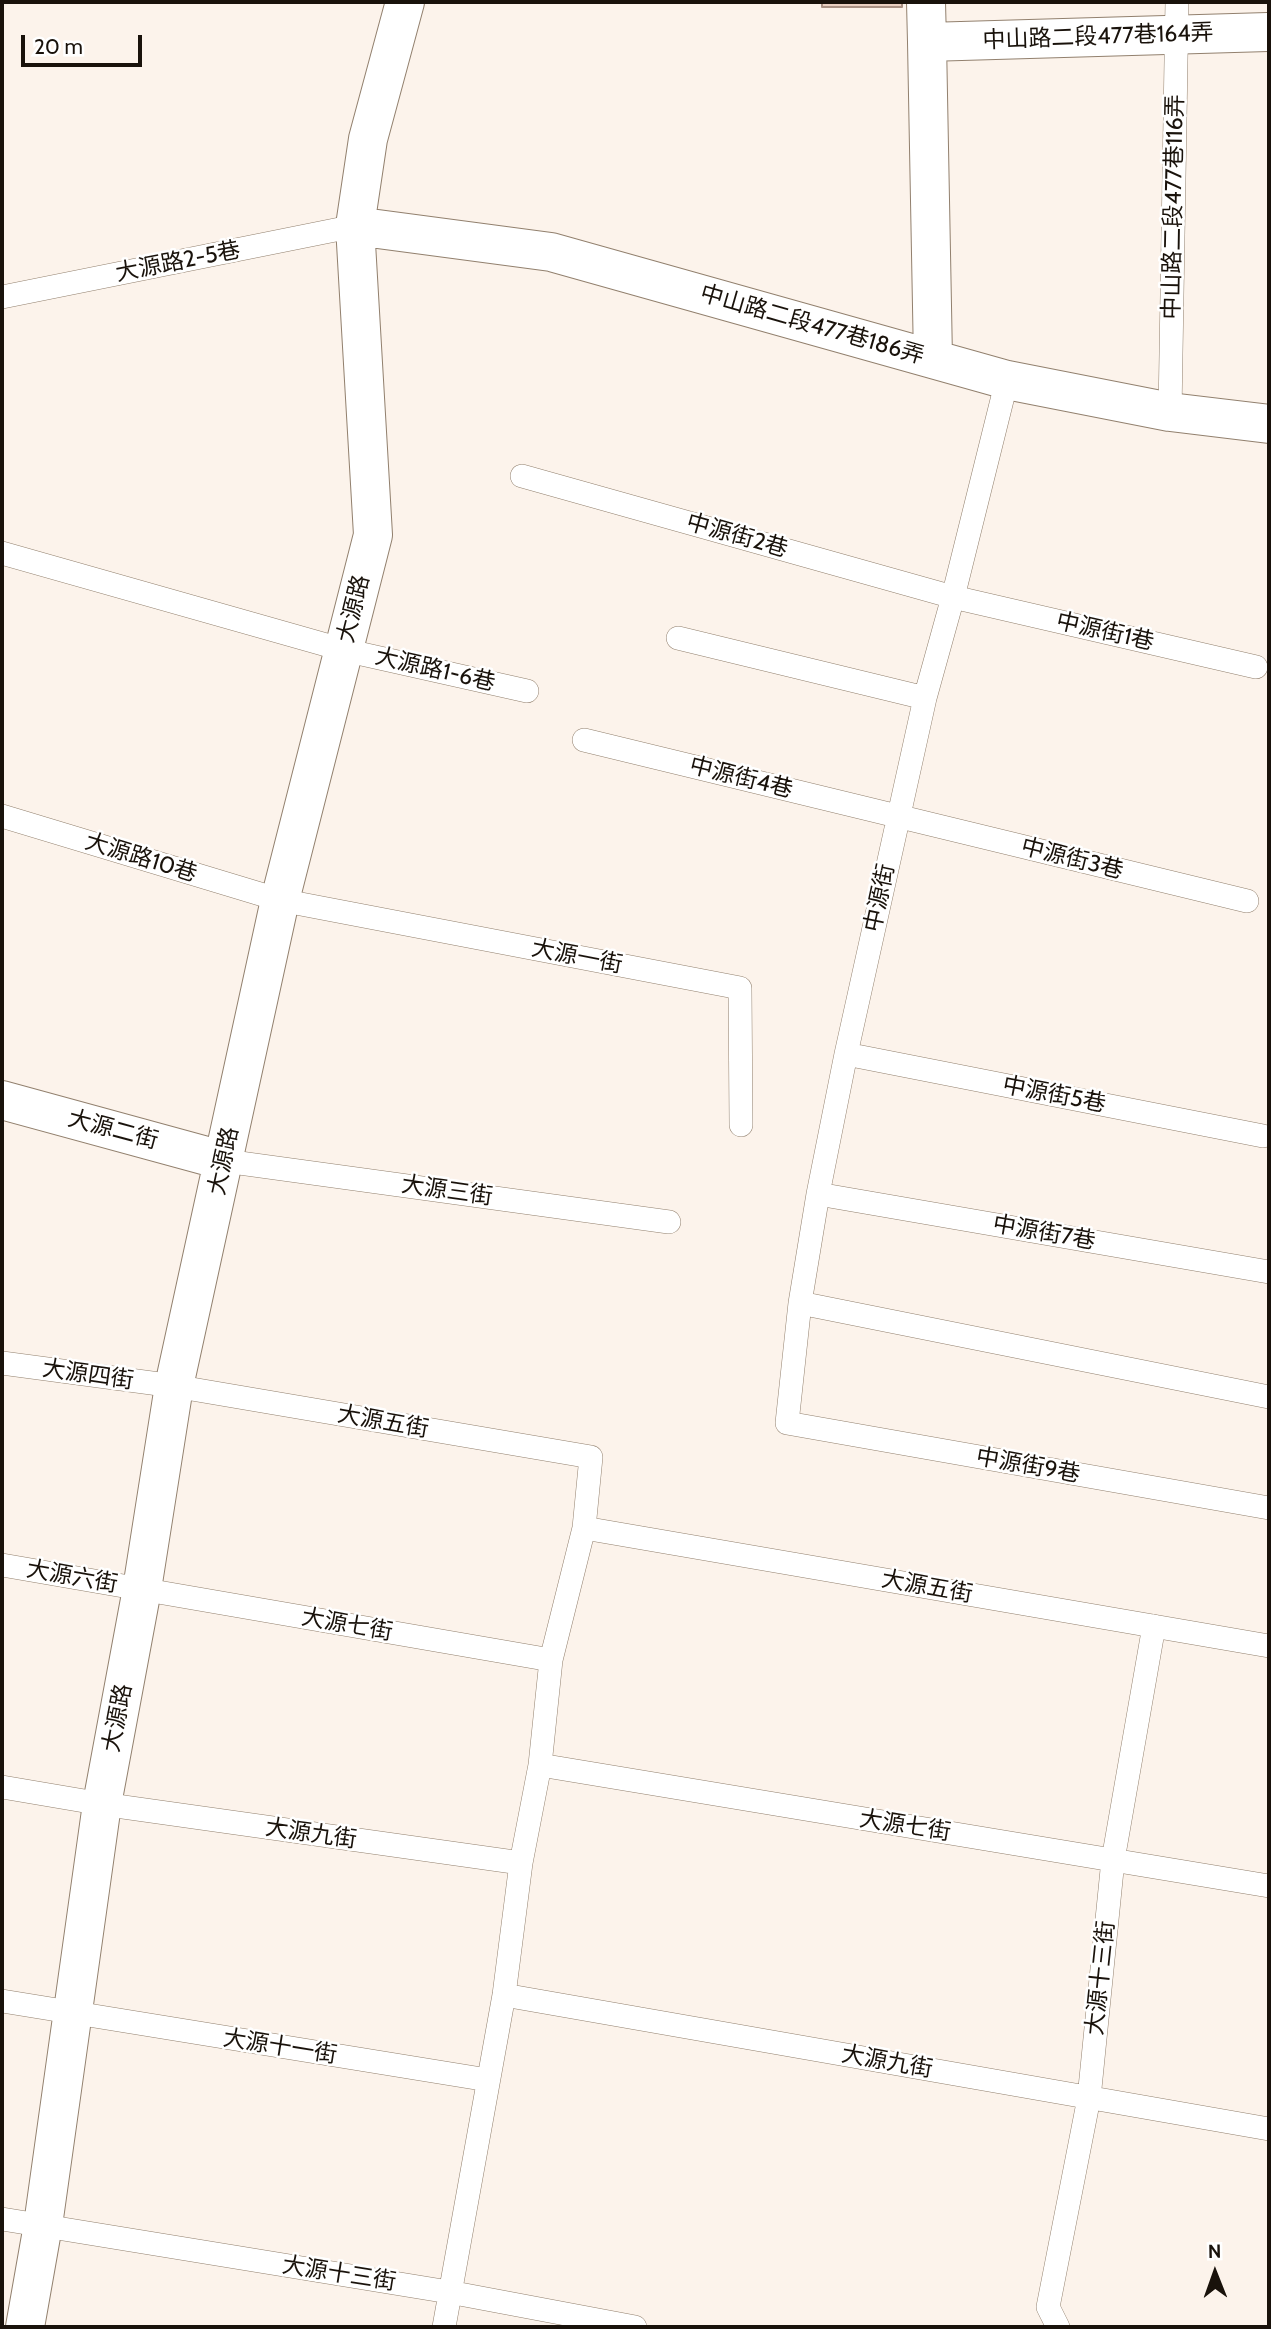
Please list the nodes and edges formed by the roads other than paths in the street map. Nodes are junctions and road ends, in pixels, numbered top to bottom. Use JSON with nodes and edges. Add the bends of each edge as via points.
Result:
{"nodes":[{"id":1,"x":405,"y":2,"type":"edge"},
{"id":2,"x":926,"y":2,"type":"edge"},
{"id":3,"x":1177,"y":18,"type":"edge"},
{"id":4,"x":1268,"y":32,"type":"edge"},
{"id":5,"x":927,"y":42,"type":"junction"},
{"id":6,"x":355,"y":226,"type":"junction"},
{"id":7,"x":2,"y":297,"type":"edge"},
{"id":8,"x":933,"y":359,"type":"junction"},
{"id":9,"x":1007,"y":380,"type":"junction"},
{"id":10,"x":1170,"y":412,"type":"junction"},
{"id":11,"x":1269,"y":424,"type":"edge"},
{"id":12,"x":522,"y":476,"type":"dead end"},
{"id":13,"x":2,"y":554,"type":"edge"},
{"id":14,"x":953,"y":597,"type":"junction"},
{"id":15,"x":678,"y":638,"type":"dead end"},
{"id":16,"x":344,"y":650,"type":"junction"},
{"id":17,"x":1256,"y":667,"type":"dead end"},
{"id":18,"x":527,"y":691,"type":"dead end"},
{"id":19,"x":925,"y":698,"type":"junction"},
{"id":20,"x":584,"y":740,"type":"dead end"},
{"id":21,"x":2,"y":816,"type":"edge"},
{"id":22,"x":897,"y":816,"type":"junction"},
{"id":23,"x":280,"y":900,"type":"junction"},
{"id":24,"x":1247,"y":901,"type":"dead end"},
{"id":25,"x":846,"y":1054,"type":"junction"},
{"id":26,"x":2,"y":1100,"type":"edge"},
{"id":27,"x":741,"y":1125,"type":"dead end"},
{"id":28,"x":1263,"y":1136,"type":"dead end"},
{"id":29,"x":225,"y":1161,"type":"junction"},
{"id":30,"x":818,"y":1194,"type":"junction"},
{"id":31,"x":669,"y":1222,"type":"dead end"},
{"id":32,"x":1269,"y":1272,"type":"edge"},
{"id":33,"x":800,"y":1303,"type":"junction"},
{"id":34,"x":2,"y":1363,"type":"edge"},
{"id":35,"x":174,"y":1386,"type":"junction"},
{"id":36,"x":1269,"y":1397,"type":"edge"},
{"id":37,"x":787,"y":1423,"type":"joint"},
{"id":38,"x":1269,"y":1508,"type":"edge"},
{"id":39,"x":584,"y":1528,"type":"junction"},
{"id":40,"x":2,"y":1565,"type":"edge"},
{"id":41,"x":142,"y":1589,"type":"junction"},
{"id":42,"x":1154,"y":1626,"type":"junction"},
{"id":43,"x":1269,"y":1646,"type":"edge"},
{"id":44,"x":551,"y":1660,"type":"junction"},
{"id":45,"x":540,"y":1765,"type":"junction"},
{"id":46,"x":2,"y":1787,"type":"edge"},
{"id":47,"x":102,"y":1804,"type":"junction"},
{"id":48,"x":1113,"y":1860,"type":"junction"},
{"id":49,"x":521,"y":1863,"type":"junction"},
{"id":50,"x":1269,"y":1886,"type":"edge"},
{"id":51,"x":504,"y":1995,"type":"junction"},
{"id":52,"x":2,"y":2001,"type":"edge"},
{"id":53,"x":72,"y":2014,"type":"junction"},
{"id":54,"x":488,"y":2080,"type":"junction"},
{"id":55,"x":1089,"y":2098,"type":"junction"},
{"id":56,"x":1269,"y":2129,"type":"edge"},
{"id":57,"x":2,"y":2219,"type":"edge"},
{"id":58,"x":43,"y":2225,"type":"junction"},
{"id":59,"x":449,"y":2292,"type":"junction"},
{"id":60,"x":25,"y":2327,"type":"edge"},
{"id":61,"x":444,"y":2327,"type":"edge"},
{"id":62,"x":635,"y":2327,"type":"edge"},
{"id":63,"x":1058,"y":2327,"type":"edge"}],
"edges":[{"from":1,"to":6,"type":"street","name":"大源路","via":[[368,139]]},
{"from":2,"to":5,"type":"street"},
{"from":3,"to":4,"type":"street","name":"中山路二段477巷164弄"},
{"from":3,"to":5,"type":"street","name":"中山路二段477巷164弄"},
{"from":3,"to":10,"type":"lane","name":"中山路二段477巷116弄"},
{"from":5,"to":8,"type":"street"},
{"from":6,"to":7,"type":"lane","name":"大源路2-5巷"},
{"from":6,"to":8,"type":"street","name":"中山路二段477巷186弄","via":[[551,252]]},
{"from":6,"to":16,"type":"street","name":"大源路","via":[[373,535]]},
{"from":8,"to":9,"type":"street","name":"中山路二段477巷186弄"},
{"from":9,"to":10,"type":"street","name":"中山路二段477巷186弄"},
{"from":9,"to":14,"type":"lane","name":"中源街"},
{"from":10,"to":11,"type":"street","name":"中山路二段477巷186弄"},
{"from":12,"to":14,"type":"lane","name":"中源街2巷"},
{"from":13,"to":16,"type":"lane"},
{"from":14,"to":17,"type":"lane","name":"中源街1巷"},
{"from":14,"to":19,"type":"lane","name":"中源街"},
{"from":15,"to":19,"type":"lane"},
{"from":16,"to":18,"type":"lane","name":"大源路1-6巷"},
{"from":16,"to":23,"type":"street","name":"大源路"},
{"from":19,"to":22,"type":"lane","name":"中源街"},
{"from":20,"to":22,"type":"lane","name":"中源街4巷"},
{"from":21,"to":23,"type":"lane","name":"大源路10巷"},
{"from":22,"to":24,"type":"lane","name":"中源街3巷"},
{"from":22,"to":25,"type":"lane","name":"中源街"},
{"from":23,"to":27,"type":"lane","name":"大源一街","via":[[740,988]]},
{"from":23,"to":29,"type":"street","name":"大源路"},
{"from":25,"to":28,"type":"lane","name":"中源街5巷"},
{"from":25,"to":30,"type":"lane","name":"中源街"},
{"from":26,"to":29,"type":"street","name":"大源二街"},
{"from":29,"to":31,"type":"lane","name":"大源三街"},
{"from":29,"to":35,"type":"street","name":"大源路"},
{"from":30,"to":32,"type":"lane","name":"中源街7巷"},
{"from":30,"to":33,"type":"lane","name":"中源街"},
{"from":33,"to":36,"type":"lane"},
{"from":33,"to":37,"type":"lane","name":"中源街"},
{"from":34,"to":35,"type":"lane","name":"大源四街"},
{"from":35,"to":39,"type":"lane","name":"大源五街","via":[[591,1457]]},
{"from":35,"to":41,"type":"street","name":"大源路"},
{"from":37,"to":38,"type":"lane","name":"中源街9巷"},
{"from":39,"to":42,"type":"lane","name":"大源五街"},
{"from":39,"to":44,"type":"lane"},
{"from":40,"to":41,"type":"lane","name":"大源六街"},
{"from":41,"to":44,"type":"lane","name":"大源七街"},
{"from":41,"to":47,"type":"street","name":"大源路"},
{"from":42,"to":43,"type":"lane","name":"大源五街"},
{"from":42,"to":48,"type":"lane","name":"大源十三街"},
{"from":44,"to":45,"type":"lane"},
{"from":45,"to":48,"type":"lane","name":"大源七街"},
{"from":45,"to":49,"type":"lane"},
{"from":46,"to":47,"type":"lane","name":"大源九街"},
{"from":47,"to":49,"type":"lane","name":"大源九街"},
{"from":47,"to":53,"type":"street","name":"大源路"},
{"from":48,"to":50,"type":"lane","name":"大源七街"},
{"from":48,"to":55,"type":"lane","name":"大源十三街"},
{"from":49,"to":51,"type":"lane"},
{"from":51,"to":54,"type":"lane"},
{"from":51,"to":55,"type":"lane","name":"大源九街"},
{"from":52,"to":53,"type":"lane","name":"大源十一街"},
{"from":53,"to":54,"type":"lane","name":"大源十一街"},
{"from":53,"to":58,"type":"street","name":"大源路"},
{"from":54,"to":59,"type":"lane"},
{"from":55,"to":56,"type":"lane","name":"大源九街"},
{"from":55,"to":63,"type":"lane","name":"大源十三街","via":[[1048,2307]]},
{"from":57,"to":58,"type":"lane","name":"大源十三街"},
{"from":58,"to":59,"type":"lane","name":"大源十三街"},
{"from":58,"to":60,"type":"street","name":"大源路"},
{"from":59,"to":61,"type":"lane"},
{"from":59,"to":62,"type":"lane","name":"大源十三街"}]}
